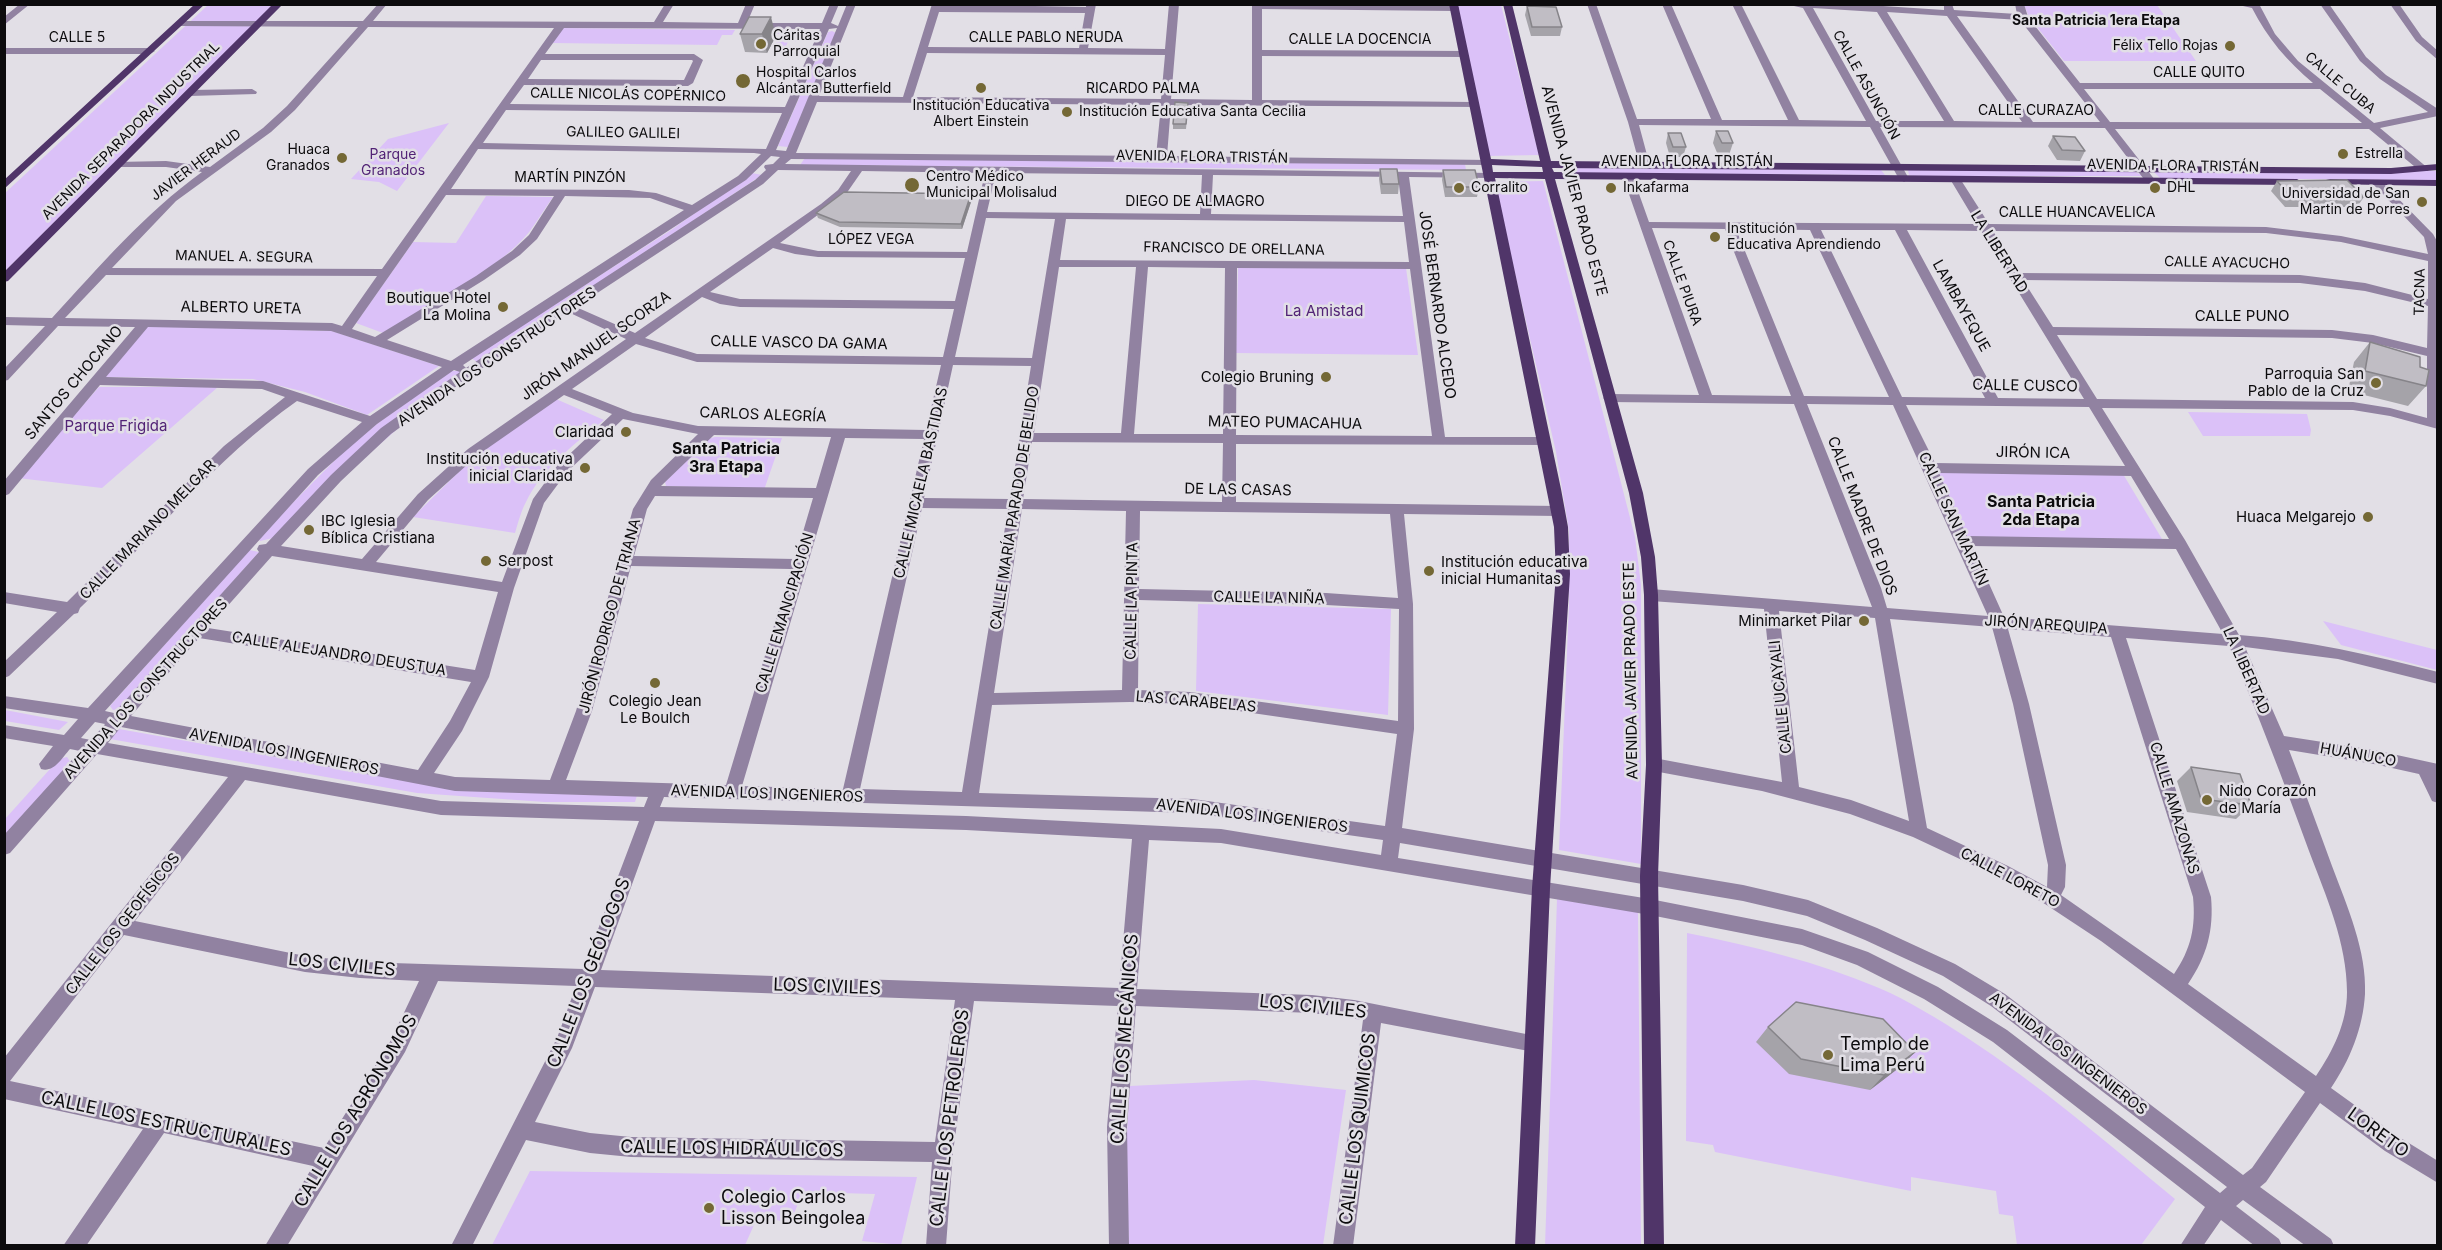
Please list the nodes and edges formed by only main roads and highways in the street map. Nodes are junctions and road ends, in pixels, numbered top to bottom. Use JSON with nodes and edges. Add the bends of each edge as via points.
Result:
{"nodes":[{"id":1,"x":201,"y":4,"type":"edge"},
{"id":2,"x":279,"y":4,"type":"edge"},
{"id":3,"x":1507,"y":4,"type":"edge"},
{"id":4,"x":1453,"y":6,"type":"edge"},
{"id":5,"x":2438,"y":167,"type":"edge"},
{"id":6,"x":1486,"y":169,"type":"junction"},
{"id":7,"x":1548,"y":170,"type":"junction"},
{"id":8,"x":2438,"y":183,"type":"edge"},
{"id":9,"x":4,"y":186,"type":"edge"},
{"id":10,"x":4,"y":279,"type":"edge"},
{"id":11,"x":1525,"y":1245,"type":"edge"},
{"id":12,"x":1654,"y":1245,"type":"edge"}],
"edges":[{"from":1,"to":9,"type":"main road"},
{"from":2,"to":10,"type":"main road","name":"AVENIDA SEPARADORA INDUSTRIAL"},
{"from":3,"to":7,"type":"main road","name":"AVENIDA JAVIER PRADO ESTE"},
{"from":4,"to":6,"type":"main road"},
{"from":5,"to":7,"type":"main road","name":"AVENIDA FLORA TRISTÁN","via":[[2391,171],[1645,166]]},
{"from":6,"to":7,"type":"main road","name":"AVENIDA FLORA TRISTÁN"},
{"from":6,"to":11,"type":"main road","via":[[1558,511],[1563,574],[1540,888]]},
{"from":7,"to":8,"type":"main road","name":"AVENIDA FLORA TRISTÁN","via":[[1628,177]]},
{"from":7,"to":12,"type":"main road","name":"AVENIDA JAVIER PRADO ESTE","via":[[1641,512],[1651,595],[1654,765],[1649,876]]}]}
